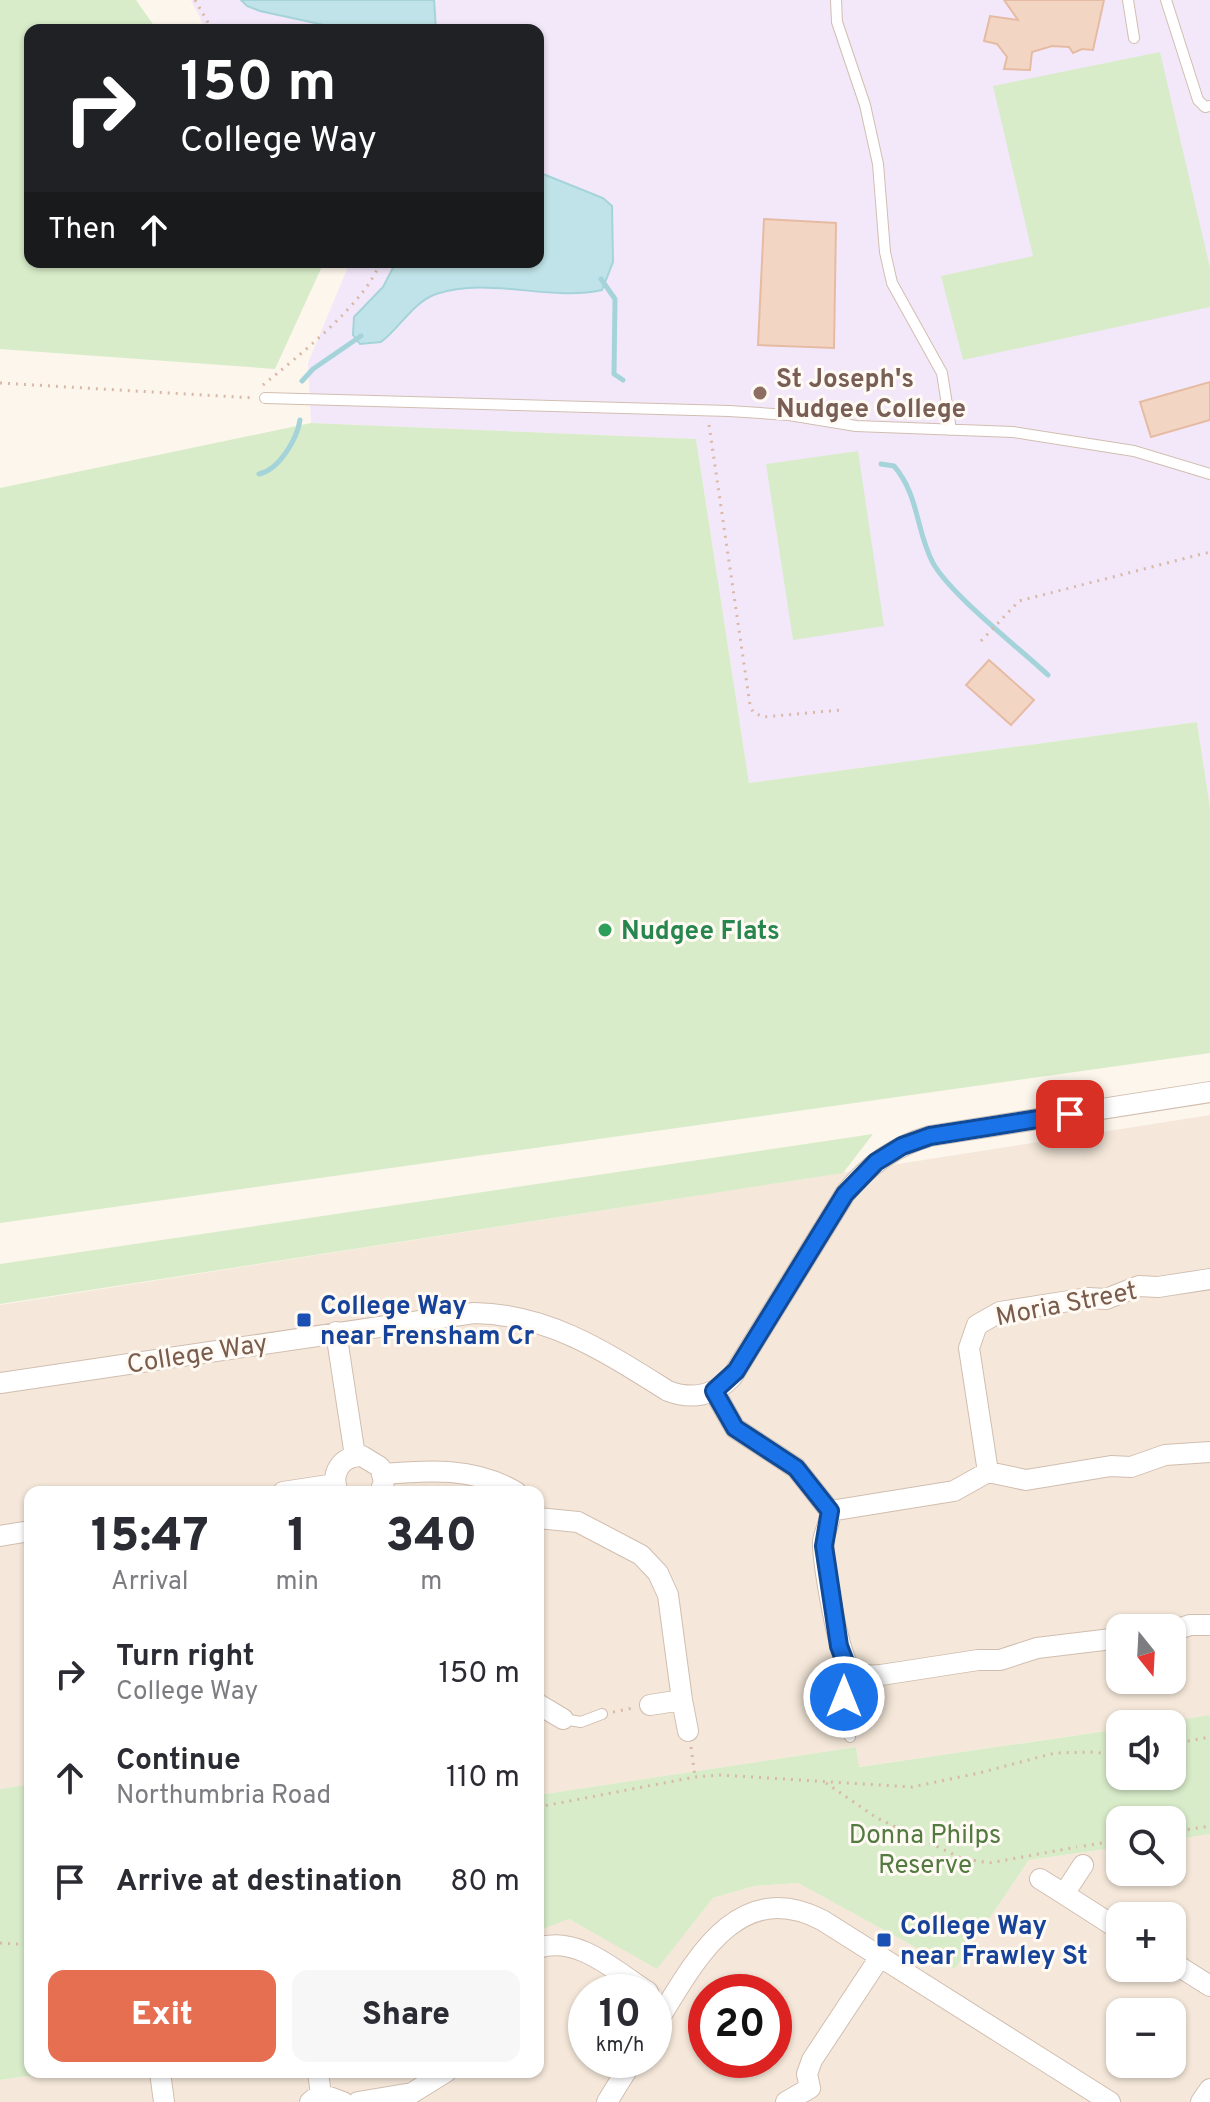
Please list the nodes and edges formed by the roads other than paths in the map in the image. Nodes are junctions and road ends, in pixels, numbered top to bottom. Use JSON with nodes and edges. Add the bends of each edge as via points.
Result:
{"nodes":[{"id":1,"x":836,"y":0,"type":"edge"},
{"id":2,"x":1128,"y":0,"type":"edge"},
{"id":3,"x":1166,"y":0,"type":"edge"},
{"id":4,"x":1134,"y":38,"type":"dead end"},
{"id":5,"x":1210,"y":106,"type":"edge"},
{"id":6,"x":265,"y":398,"type":"road end"},
{"id":7,"x":951,"y":430,"type":"junction"},
{"id":8,"x":1210,"y":474,"type":"edge"},
{"id":9,"x":1210,"y":1092,"type":"edge"},
{"id":10,"x":1210,"y":1279,"type":"edge"},
{"id":11,"x":336,"y":1332,"type":"junction"},
{"id":12,"x":0,"y":1383,"type":"edge"},
{"id":13,"x":714,"y":1391,"type":"junction"},
{"id":14,"x":1210,"y":1452,"type":"edge"},
{"id":15,"x":355,"y":1456,"type":"junction"},
{"id":16,"x":988,"y":1472,"type":"junction"},
{"id":17,"x":381,"y":1483,"type":"edge"},
{"id":18,"x":336,"y":1486,"type":"edge"},
{"id":19,"x":502,"y":1486,"type":"edge"},
{"id":20,"x":830,"y":1511,"type":"junction"},
{"id":21,"x":544,"y":1518,"type":"edge"},
{"id":22,"x":24,"y":1532,"type":"edge"},
{"id":23,"x":0,"y":1536,"type":"edge"},
{"id":24,"x":1210,"y":1625,"type":"edge"},
{"id":25,"x":1186,"y":1626,"type":"edge"},
{"id":26,"x":1106,"y":1640,"type":"edge"},
{"id":27,"x":853,"y":1671,"type":"junction"},
{"id":28,"x":682,"y":1700,"type":"junction"},
{"id":29,"x":544,"y":1705,"type":"edge"},
{"id":30,"x":650,"y":1705,"type":"road end"},
{"id":31,"x":602,"y":1714,"type":"road end"},
{"id":32,"x":563,"y":1719,"type":"joint"},
{"id":33,"x":688,"y":1731,"type":"road end"},
{"id":34,"x":850,"y":1737,"type":"dead end"},
{"id":35,"x":1083,"y":1865,"type":"dead end"},
{"id":36,"x":1040,"y":1879,"type":"dead end"},
{"id":37,"x":1064,"y":1894,"type":"junction"},
{"id":38,"x":1106,"y":1921,"type":"edge"},
{"id":39,"x":544,"y":1946,"type":"edge"},
{"id":40,"x":880,"y":1957,"type":"junction"},
{"id":41,"x":1186,"y":1971,"type":"edge"},
{"id":42,"x":618,"y":1974,"type":"edge"},
{"id":43,"x":1210,"y":1986,"type":"edge"},
{"id":44,"x":672,"y":1987,"type":"edge"},
{"id":45,"x":161,"y":2078,"type":"edge"},
{"id":46,"x":318,"y":2078,"type":"edge"},
{"id":47,"x":436,"y":2078,"type":"edge"},
{"id":48,"x":622,"y":2078,"type":"edge"},
{"id":49,"x":1210,"y":2089,"type":"edge"},
{"id":50,"x":815,"y":2095,"type":"edge"},
{"id":51,"x":316,"y":2099,"type":"edge"},
{"id":52,"x":164,"y":2102,"type":"edge"},
{"id":53,"x":343,"y":2102,"type":"edge"},
{"id":54,"x":358,"y":2102,"type":"edge"},
{"id":55,"x":607,"y":2102,"type":"edge"},
{"id":56,"x":786,"y":2102,"type":"edge"},
{"id":57,"x":1110,"y":2102,"type":"edge"},
{"id":58,"x":1201,"y":2102,"type":"edge"}],
"edges":[{"from":1,"to":7,"type":"lane","via":[[837,22],[878,164],[892,283],[942,373]]},
{"from":2,"to":4,"type":"lane"},
{"from":3,"to":5,"type":"lane","via":[[1198,100]]},
{"from":6,"to":7,"type":"lane","via":[[710,411]]},
{"from":7,"to":8,"type":"lane","via":[[1013,432],[1134,451]]},
{"from":9,"to":13,"type":"street","via":[[930,1136],[902,1146],[876,1162],[845,1194],[736,1371]]},
{"from":10,"to":16,"type":"street","name":"Moria Street","via":[[1139,1286],[1106,1299],[1000,1312],[977,1325],[969,1348]]},
{"from":11,"to":12,"type":"street","name":"College Way"},
{"from":11,"to":13,"type":"street","name":"College Way","via":[[447,1315],[512,1315],[573,1335],[668,1391],[685,1396]]},
{"from":11,"to":15,"type":"street"},
{"from":13,"to":20,"type":"street","via":[[735,1428],[796,1468]]},
{"from":14,"to":16,"type":"street","via":[[1026,1480]]},
{"from":15,"to":17,"type":"street","via":[[370,1458]]},
{"from":15,"to":18,"type":"street","via":[[342,1463]]},
{"from":16,"to":20,"type":"street","via":[[954,1491]]},
{"from":17,"to":19,"type":"street","via":[[455,1472]]},
{"from":20,"to":27,"type":"street","via":[[824,1546],[839,1646]]},
{"from":21,"to":28,"type":"street","via":[[578,1522],[641,1555],[658,1573],[668,1595]]},
{"from":22,"to":23,"type":"street"},
{"from":24,"to":25,"type":"street"},
{"from":26,"to":27,"type":"street","via":[[881,1675]]},
{"from":27,"to":34,"type":"lane","via":[[844,1697]]},
{"from":28,"to":30,"type":"street"},
{"from":28,"to":33,"type":"street"},
{"from":29,"to":32,"type":"street"},
{"from":31,"to":32,"type":"lane","via":[[581,1722]]},
{"from":35,"to":37,"type":"street"},
{"from":36,"to":37,"type":"street"},
{"from":37,"to":38,"type":"street"},
{"from":39,"to":42,"type":"street","via":[[572,1946]]},
{"from":40,"to":44,"type":"street","via":[[801,1911],[756,1911],[720,1931]]},
{"from":40,"to":50,"type":"street","via":[[812,2060],[807,2074]]},
{"from":40,"to":57,"type":"street"},
{"from":41,"to":43,"type":"street"},
{"from":45,"to":52,"type":"street"},
{"from":46,"to":51,"type":"street"},
{"from":47,"to":54,"type":"street","via":[[412,2093]]},
{"from":48,"to":55,"type":"street"},
{"from":49,"to":58,"type":"street"},
{"from":50,"to":56,"type":"street"},
{"from":51,"to":53,"type":"street"}]}
